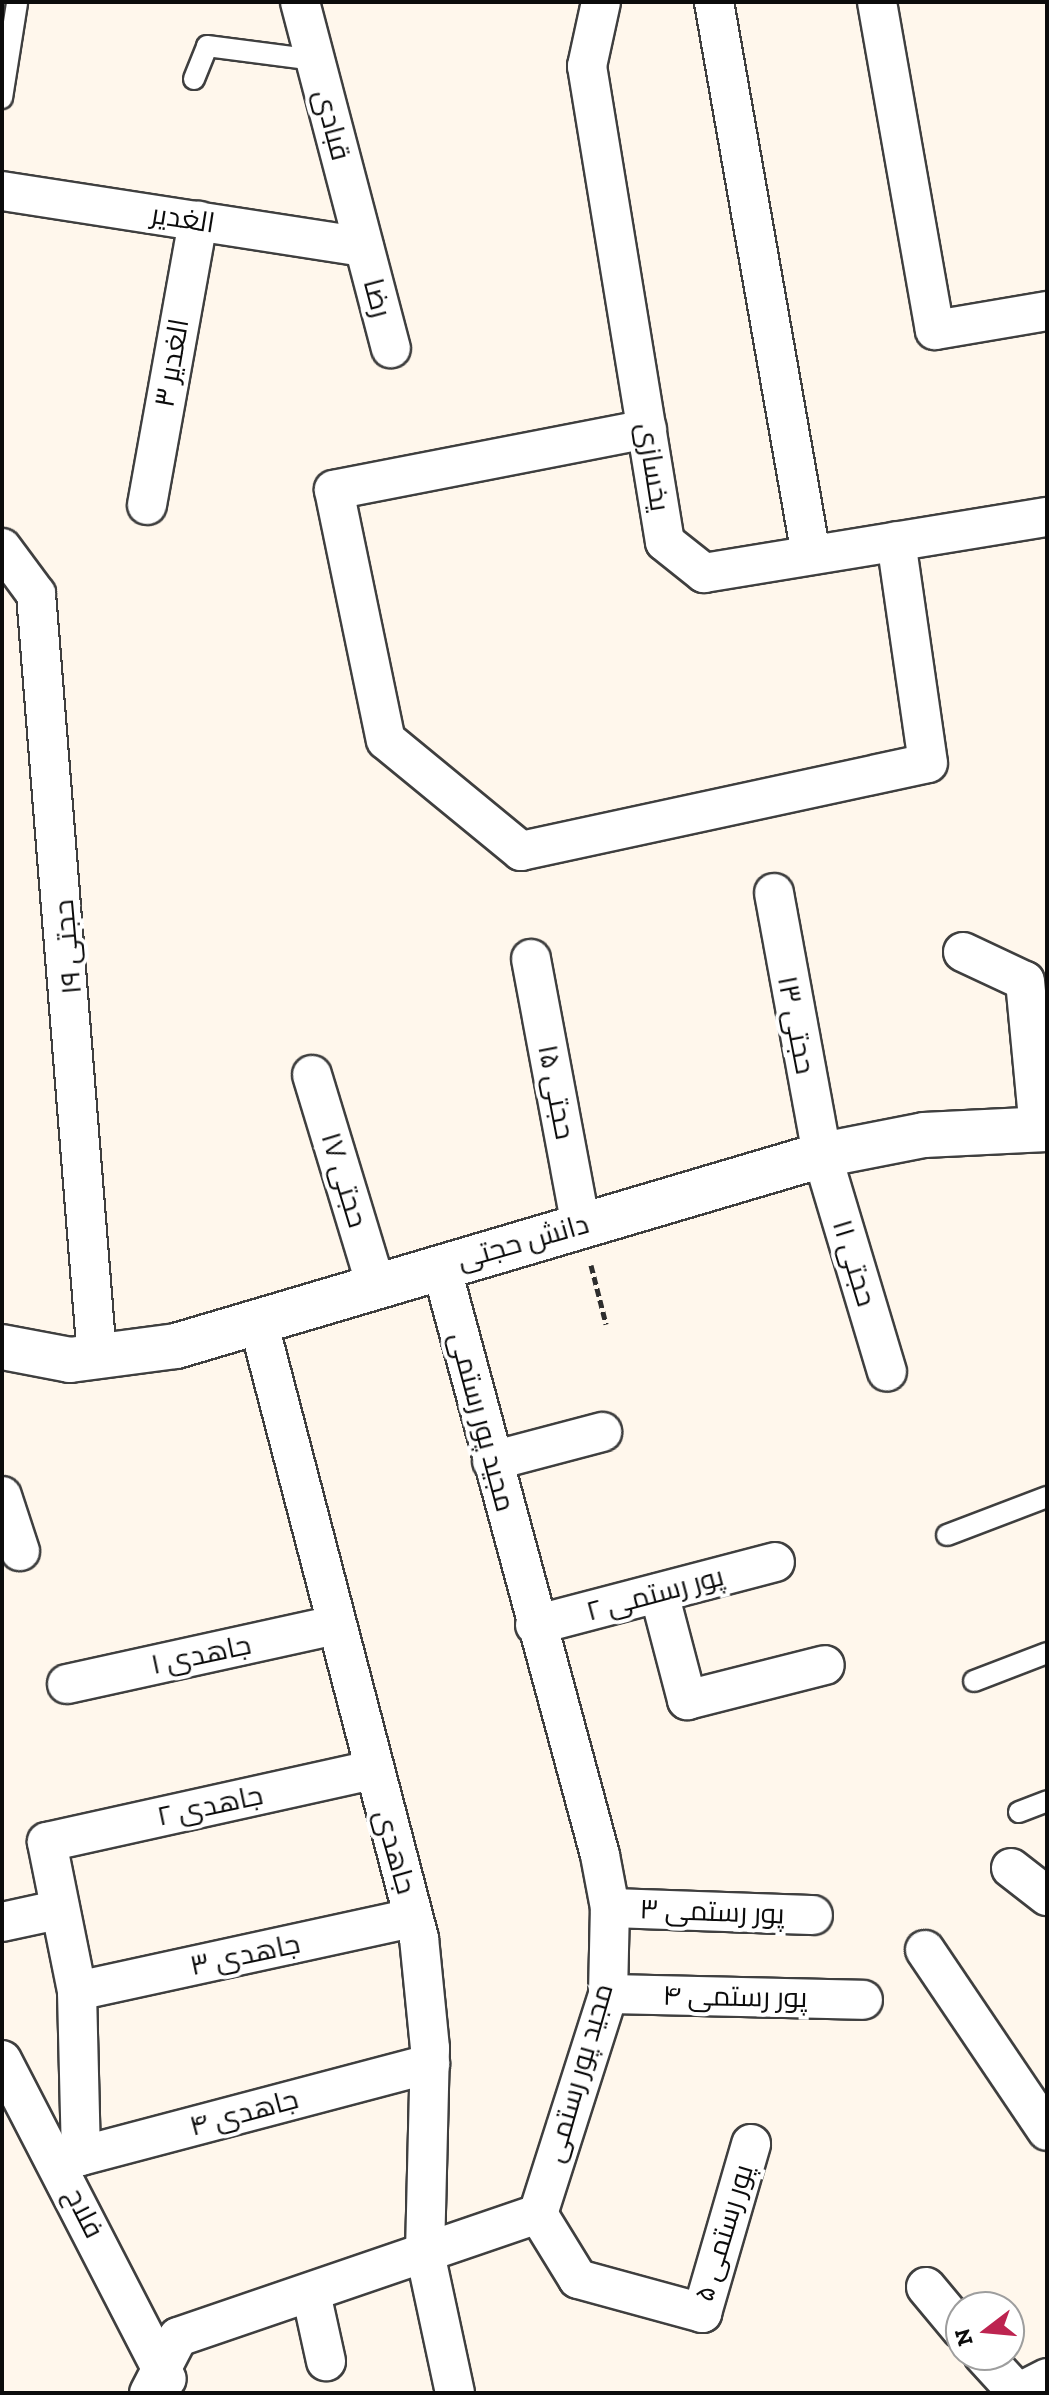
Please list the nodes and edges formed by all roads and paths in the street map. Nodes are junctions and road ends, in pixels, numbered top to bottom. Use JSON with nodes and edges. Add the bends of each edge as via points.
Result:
{"nodes":[{"id":1,"x":300,"y":2,"type":"edge"},
{"id":2,"x":601,"y":2,"type":"edge"},
{"id":3,"x":714,"y":2,"type":"edge"},
{"id":4,"x":877,"y":2,"type":"edge"},
{"id":5,"x":17,"y":3,"type":"edge"},
{"id":6,"x":315,"y":60,"type":"junction"},
{"id":7,"x":194,"y":79,"type":"dead end"},
{"id":8,"x":2,"y":98,"type":"edge"},
{"id":9,"x":2,"y":191,"type":"edge"},
{"id":10,"x":198,"y":221,"type":"junction"},
{"id":11,"x":364,"y":247,"type":"junction"},
{"id":12,"x":1047,"y":311,"type":"edge"},
{"id":13,"x":391,"y":348,"type":"dead end"},
{"id":14,"x":647,"y":429,"type":"junction"},
{"id":15,"x":147,"y":505,"type":"dead end"},
{"id":16,"x":1047,"y":517,"type":"edge"},
{"id":17,"x":896,"y":541,"type":"junction"},
{"id":18,"x":2,"y":548,"type":"edge"},
{"id":19,"x":811,"y":555,"type":"junction"},
{"id":20,"x":774,"y":893,"type":"dead end"},
{"id":21,"x":963,"y":952,"type":"dead end"},
{"id":22,"x":531,"y":959,"type":"dead end"},
{"id":23,"x":312,"y":1075,"type":"dead end"},
{"id":24,"x":1043,"y":1129,"type":"edge"},
{"id":25,"x":822,"y":1155,"type":"junction"},
{"id":26,"x":581,"y":1225,"type":"junction"},
{"id":27,"x":441,"y":1266,"type":"junction"},
{"id":28,"x":376,"y":1285,"type":"junction"},
{"id":29,"x":258,"y":1321,"type":"junction"},
{"id":30,"x":606,"y":1324,"type":"dead end"},
{"id":31,"x":2,"y":1347,"type":"edge"},
{"id":32,"x":97,"y":1357,"type":"junction"},
{"id":33,"x":887,"y":1371,"type":"dead end"},
{"id":34,"x":602,"y":1432,"type":"dead end"},
{"id":35,"x":492,"y":1461,"type":"junction"},
{"id":36,"x":2,"y":1496,"type":"edge"},
{"id":37,"x":1047,"y":1497,"type":"edge"},
{"id":38,"x":947,"y":1535,"type":"dead end"},
{"id":39,"x":20,"y":1551,"type":"dead end"},
{"id":40,"x":775,"y":1562,"type":"dead end"},
{"id":41,"x":659,"y":1593,"type":"junction"},
{"id":42,"x":336,"y":1625,"type":"junction"},
{"id":43,"x":535,"y":1625,"type":"junction"},
{"id":44,"x":1047,"y":1653,"type":"edge"},
{"id":45,"x":825,"y":1665,"type":"dead end"},
{"id":46,"x":974,"y":1681,"type":"dead end"},
{"id":47,"x":67,"y":1684,"type":"dead end"},
{"id":48,"x":373,"y":1770,"type":"junction"},
{"id":49,"x":1047,"y":1801,"type":"edge"},
{"id":50,"x":1019,"y":1812,"type":"dead end"},
{"id":51,"x":1011,"y":1868,"type":"dead end"},
{"id":52,"x":1047,"y":1896,"type":"edge"},
{"id":53,"x":610,"y":1908,"type":"junction"},
{"id":54,"x":57,"y":1910,"type":"junction"},
{"id":55,"x":813,"y":1915,"type":"dead end"},
{"id":56,"x":413,"y":1918,"type":"junction"},
{"id":57,"x":2,"y":1922,"type":"edge"},
{"id":58,"x":925,"y":1950,"type":"dead end"},
{"id":59,"x":77,"y":1991,"type":"junction"},
{"id":60,"x":608,"y":1994,"type":"junction"},
{"id":61,"x":863,"y":2000,"type":"dead end"},
{"id":62,"x":2,"y":2060,"type":"edge"},
{"id":63,"x":430,"y":2064,"type":"junction"},
{"id":64,"x":1047,"y":2131,"type":"edge"},
{"id":65,"x":751,"y":2144,"type":"dead end"},
{"id":66,"x":69,"y":2159,"type":"junction"},
{"id":67,"x":538,"y":2214,"type":"junction"},
{"id":68,"x":425,"y":2253,"type":"junction"},
{"id":69,"x":926,"y":2287,"type":"dead end"},
{"id":70,"x":311,"y":2293,"type":"junction"},
{"id":71,"x":945,"y":2310,"type":"edge"},
{"id":72,"x":326,"y":2361,"type":"dead end"},
{"id":73,"x":998,"y":2371,"type":"edge"},
{"id":74,"x":1047,"y":2378,"type":"edge"},
{"id":75,"x":161,"y":2385,"type":"edge"},
{"id":76,"x":455,"y":2393,"type":"edge"}],
"edges":[{"from":1,"to":6,"type":"street","name":"قبادی"},
{"from":2,"to":14,"type":"street","name":"یخسازی","via":[[587,66]]},
{"from":3,"to":19,"type":"street"},
{"from":4,"to":12,"type":"street","via":[[935,330]]},
{"from":5,"to":8,"type":"lane"},
{"from":6,"to":7,"type":"lane","via":[[207,46]]},
{"from":6,"to":11,"type":"street","name":"قبادی"},
{"from":9,"to":10,"type":"street","name":"الغدیر"},
{"from":10,"to":11,"type":"street","name":"الغدیر"},
{"from":10,"to":15,"type":"street","name":"الغدیر ۳"},
{"from":11,"to":13,"type":"street","name":"رضا"},
{"from":14,"to":17,"type":"street","via":[[334,490],[386,740],[521,851],[928,763]]},
{"from":14,"to":19,"type":"street","name":"یخسازی","via":[[665,542],[704,573]]},
{"from":16,"to":17,"type":"street","name":"یخسازی"},
{"from":17,"to":19,"type":"street","name":"یخسازی"},
{"from":18,"to":32,"type":"street","name":"حجتی ۱۹","via":[[36,594]]},
{"from":20,"to":25,"type":"street","name":"حجتی ۱۳"},
{"from":21,"to":24,"type":"street","via":[[1025,981]]},
{"from":22,"to":26,"type":"street","name":"حجتی ۱۵"},
{"from":23,"to":28,"type":"street","name":"حجتی ۱۷"},
{"from":24,"to":25,"type":"street","name":"دانش حجتی","via":[[924,1135]]},
{"from":25,"to":26,"type":"street","name":"دانش حجتی"},
{"from":25,"to":33,"type":"street","name":"حجتی ۱۱"},
{"from":26,"to":27,"type":"street","name":"دانش حجتی"},
{"from":26,"to":30,"type":"path"},
{"from":27,"to":28,"type":"street","name":"دانش حجتی"},
{"from":27,"to":35,"type":"street","name":"مجید پور رستمی"},
{"from":28,"to":29,"type":"street","name":"دانش حجتی"},
{"from":29,"to":32,"type":"street","name":"دانش حجتی","via":[[176,1346]]},
{"from":29,"to":42,"type":"street","name":"جاهدی"},
{"from":31,"to":32,"type":"street","name":"دانش حجتی","via":[[70,1360]]},
{"from":34,"to":35,"type":"street"},
{"from":35,"to":43,"type":"street","name":"مجید پور رستمی"},
{"from":36,"to":39,"type":"street"},
{"from":37,"to":38,"type":"lane"},
{"from":40,"to":41,"type":"street","name":"پور رستمی ۲"},
{"from":41,"to":43,"type":"street","name":"پور رستمی ۲"},
{"from":41,"to":45,"type":"street","via":[[687,1700]]},
{"from":42,"to":47,"type":"street","name":"جاهدی ۱"},
{"from":42,"to":48,"type":"street","name":"جاهدی"},
{"from":43,"to":53,"type":"street","name":"مجید پور رستمی"},
{"from":44,"to":46,"type":"lane"},
{"from":48,"to":54,"type":"street","name":"جاهدی ۲","via":[[47,1842]]},
{"from":48,"to":56,"type":"street","name":"جاهدی"},
{"from":49,"to":50,"type":"lane"},
{"from":51,"to":52,"type":"street"},
{"from":53,"to":55,"type":"street","name":"پور رستمی ۳"},
{"from":53,"to":60,"type":"street","name":"مجید پور رستمی"},
{"from":54,"to":57,"type":"street"},
{"from":54,"to":59,"type":"street"},
{"from":56,"to":59,"type":"street","name":"جاهدی ۳"},
{"from":56,"to":63,"type":"street","name":"جاهدی"},
{"from":58,"to":64,"type":"street"},
{"from":59,"to":66,"type":"street"},
{"from":60,"to":61,"type":"street","name":"پور رستمی ۴"},
{"from":60,"to":67,"type":"street","name":"مجید پور رستمی"},
{"from":62,"to":66,"type":"street","name":"فلاح"},
{"from":63,"to":66,"type":"street","name":"جاهدی ۴"},
{"from":63,"to":68,"type":"street","name":"جاهدی"},
{"from":65,"to":67,"type":"street","name":"پور رستمی ۵","via":[[702,2313],[578,2279]]},
{"from":66,"to":75,"type":"street","name":"فلاح"},
{"from":67,"to":68,"type":"street"},
{"from":68,"to":70,"type":"street"},
{"from":68,"to":76,"type":"street","name":"جاهدی"},
{"from":69,"to":71,"type":"street"},
{"from":70,"to":72,"type":"street"},
{"from":70,"to":75,"type":"street","via":[[178,2337]]},
{"from":73,"to":74,"type":"street","via":[[1018,2393]]}]}
